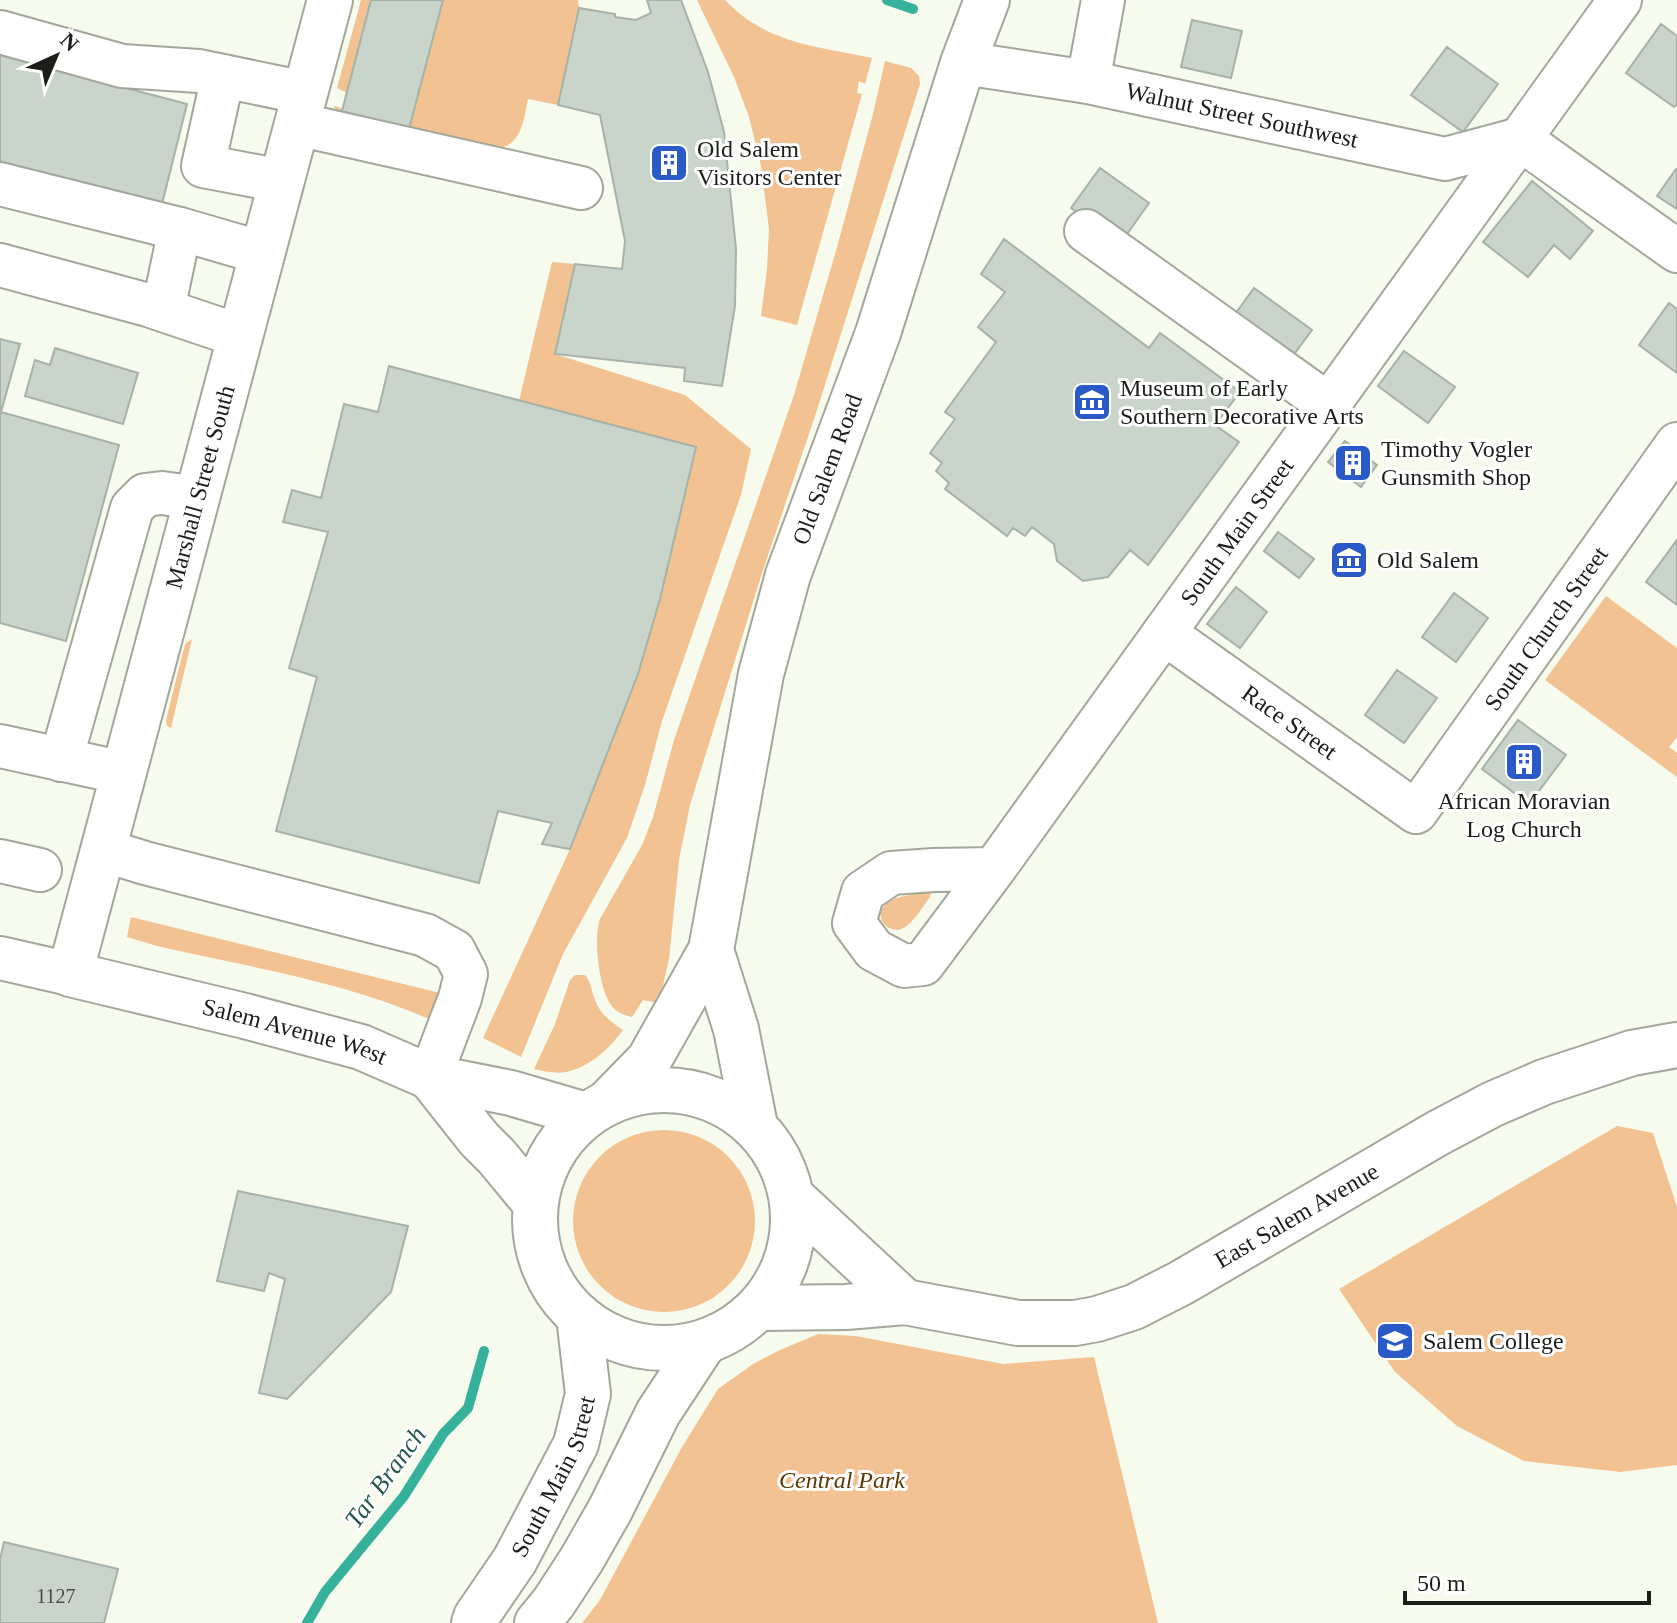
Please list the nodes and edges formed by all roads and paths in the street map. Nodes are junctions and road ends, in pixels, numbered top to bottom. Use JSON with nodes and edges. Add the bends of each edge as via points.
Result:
{"nodes":[{"id":1,"x":330,"y":0,"type":"edge"},
{"id":2,"x":987,"y":0,"type":"edge"},
{"id":3,"x":1103,"y":0,"type":"edge"},
{"id":4,"x":1620,"y":0,"type":"edge"},
{"id":5,"x":0,"y":32,"type":"edge"},
{"id":6,"x":963,"y":63,"type":"junction"},
{"id":7,"x":223,"y":76,"type":"junction"},
{"id":8,"x":1088,"y":82,"type":"junction"},
{"id":9,"x":301,"y":109,"type":"junction"},
{"id":10,"x":1520,"y":139,"type":"junction"},
{"id":11,"x":282,"y":181,"type":"junction"},
{"id":12,"x":0,"y":184,"type":"edge"},
{"id":13,"x":581,"y":188,"type":"dead end"},
{"id":14,"x":180,"y":229,"type":"junction"},
{"id":15,"x":1086,"y":231,"type":"dead end"},
{"id":16,"x":1677,"y":251,"type":"edge"},
{"id":17,"x":262,"y":253,"type":"junction"},
{"id":18,"x":0,"y":265,"type":"edge"},
{"id":19,"x":163,"y":310,"type":"junction"},
{"id":20,"x":240,"y":336,"type":"junction"},
{"id":21,"x":1329,"y":405,"type":"junction"},
{"id":22,"x":1677,"y":444,"type":"edge"},
{"id":23,"x":197,"y":498,"type":"junction"},
{"id":24,"x":1164,"y":633,"type":"junction"},
{"id":25,"x":0,"y":746,"type":"edge"},
{"id":26,"x":61,"y":760,"type":"junction"},
{"id":27,"x":124,"y":773,"type":"junction"},
{"id":28,"x":1416,"y":812,"type":"joint"},
{"id":29,"x":103,"y":850,"type":"junction"},
{"id":30,"x":0,"y":861,"type":"edge"},
{"id":31,"x":994,"y":869,"type":"dead end"},
{"id":32,"x":40,"y":870,"type":"dead end"},
{"id":33,"x":711,"y":950,"type":"junction"},
{"id":34,"x":0,"y":958,"type":"edge"},
{"id":35,"x":70,"y":974,"type":"junction"},
{"id":36,"x":1677,"y":1045,"type":"edge"},
{"id":37,"x":430,"y":1077,"type":"junction"},
{"id":38,"x":598,"y":1108,"type":"junction"},
{"id":39,"x":755,"y":1126,"type":"junction"},
{"id":40,"x":792,"y":1197,"type":"junction"},
{"id":41,"x":535,"y":1203,"type":"junction"},
{"id":42,"x":905,"y":1302,"type":"junction"},
{"id":43,"x":759,"y":1308,"type":"junction"},
{"id":44,"x":579,"y":1317,"type":"junction"},
{"id":45,"x":704,"y":1343,"type":"junction"},
{"id":46,"x":474,"y":1623,"type":"edge"},
{"id":47,"x":537,"y":1623,"type":"edge"}],
"edges":[{"from":1,"to":9,"type":"main road","name":"Marshall Street South"},
{"from":2,"to":6,"type":"main road","name":"Old Salem Road"},
{"from":3,"to":8,"type":"street"},
{"from":4,"to":10,"type":"street","name":"South Main Street"},
{"from":5,"to":7,"type":"street","via":[[122,66]]},
{"from":6,"to":8,"type":"street","name":"Walnut Street Southwest"},
{"from":6,"to":33,"type":"main road","name":"Old Salem Road","via":[[878,333],[788,575],[761,674]]},
{"from":7,"to":9,"type":"street"},
{"from":7,"to":11,"type":"street","via":[[203,166]]},
{"from":8,"to":10,"type":"street","name":"Walnut Street Southwest","via":[[1445,159]]},
{"from":9,"to":11,"type":"main road","name":"Marshall Street South"},
{"from":9,"to":13,"type":"street"},
{"from":10,"to":16,"type":"street"},
{"from":10,"to":21,"type":"street","name":"South Main Street"},
{"from":11,"to":17,"type":"main road","name":"Marshall Street South"},
{"from":12,"to":14,"type":"street"},
{"from":14,"to":17,"type":"street"},
{"from":14,"to":19,"type":"street"},
{"from":15,"to":21,"type":"street"},
{"from":17,"to":20,"type":"main road","name":"Marshall Street South"},
{"from":18,"to":19,"type":"street"},
{"from":19,"to":20,"type":"street"},
{"from":20,"to":23,"type":"main road","name":"Marshall Street South"},
{"from":21,"to":24,"type":"street","name":"South Main Street"},
{"from":22,"to":28,"type":"street","name":"South Church Street"},
{"from":23,"to":26,"type":"street","via":[[145,495],[132,508]]},
{"from":23,"to":27,"type":"main road","name":"Marshall Street South"},
{"from":24,"to":28,"type":"street","name":"Race Street"},
{"from":24,"to":31,"type":"street","name":"South Main Street"},
{"from":25,"to":26,"type":"street"},
{"from":26,"to":27,"type":"street"},
{"from":27,"to":29,"type":"main road","name":"Marshall Street South"},
{"from":29,"to":35,"type":"main road","name":"Marshall Street South"},
{"from":29,"to":37,"type":"street","via":[[425,935],[454,951],[466,974]]},
{"from":30,"to":32,"type":"street"},
{"from":33,"to":38,"type":"main road","name":"Old Salem Road","via":[[649,1060]]},
{"from":33,"to":39,"type":"main road","name":"Old Salem Road","via":[[736,1029]]},
{"from":34,"to":35,"type":"street","name":"Salem Avenue West"},
{"from":35,"to":37,"type":"main road","name":"Salem Avenue West","via":[[361,1047]]},
{"from":36,"to":42,"type":"main road","name":"East Salem Avenue","via":[[1632,1053],[1493,1104],[1134,1307],[1075,1323],[1018,1323]]},
{"from":37,"to":38,"type":"main road","name":"Salem Avenue West"},
{"from":37,"to":41,"type":"main road"},
{"from":38,"to":39,"type":"main road","via":[[648,1090],[686,1091],[723,1104]]},
{"from":38,"to":41,"type":"main road","via":[[561,1139],[543,1169]]},
{"from":39,"to":40,"type":"main road","via":[[779,1159]]},
{"from":40,"to":42,"type":"main road"},
{"from":40,"to":43,"type":"main road","via":[[793,1237],[781,1275]]},
{"from":41,"to":44,"type":"main road","via":[[537,1246],[552,1285]]},
{"from":42,"to":43,"type":"main road","name":"East Salem Avenue"},
{"from":43,"to":45,"type":"main road","via":[[734,1329]]},
{"from":44,"to":45,"type":"main road","via":[[607,1336],[638,1346],[671,1349]]},
{"from":44,"to":46,"type":"main road","name":"South Main Street","via":[[588,1394],[576,1444],[515,1560]]},
{"from":45,"to":47,"type":"main road","via":[[657,1416],[582,1559]]}]}
